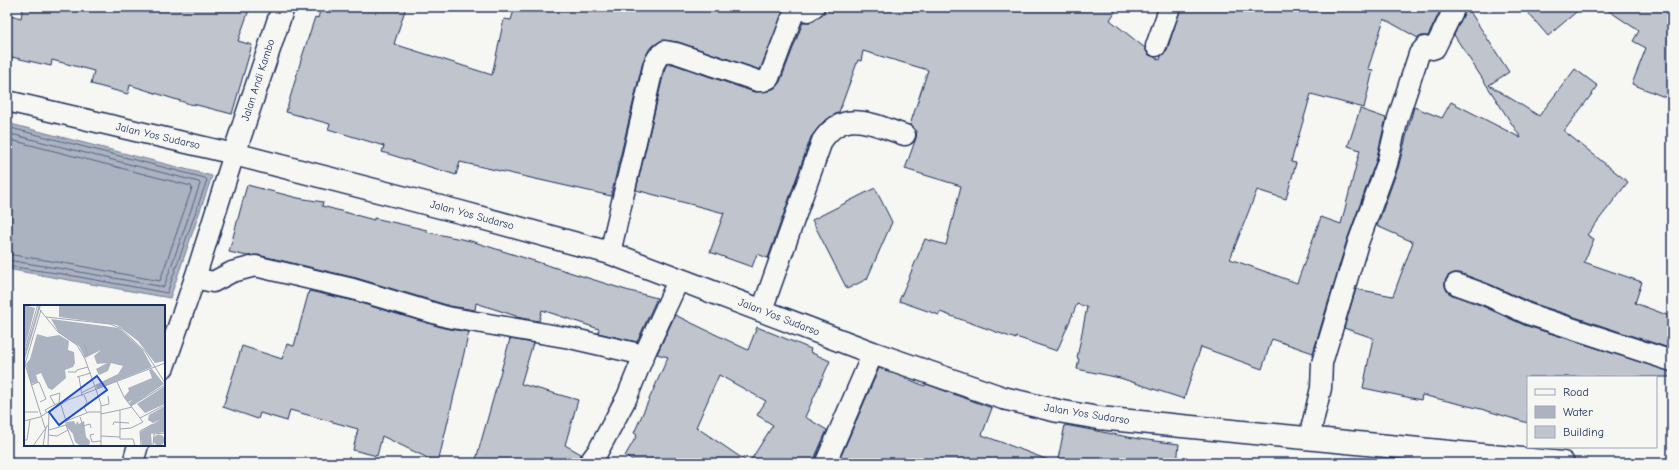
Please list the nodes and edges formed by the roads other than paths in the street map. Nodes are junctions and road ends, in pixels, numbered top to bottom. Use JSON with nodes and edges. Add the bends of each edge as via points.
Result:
{"nodes":[{"id":1,"x":283,"y":7,"type":"edge"},
{"id":2,"x":814,"y":7,"type":"edge"},
{"id":3,"x":1170,"y":7,"type":"edge"},
{"id":4,"x":1455,"y":7,"type":"edge"},
{"id":5,"x":1156,"y":46,"type":"dead end"},
{"id":6,"x":7,"y":101,"type":"edge"},
{"id":7,"x":906,"y":135,"type":"dead end"},
{"id":8,"x":234,"y":154,"type":"junction"},
{"id":9,"x":610,"y":253,"type":"junction"},
{"id":10,"x":195,"y":278,"type":"junction"},
{"id":11,"x":679,"y":279,"type":"junction"},
{"id":12,"x":1456,"y":284,"type":"dead end"},
{"id":13,"x":762,"y":310,"type":"junction"},
{"id":14,"x":873,"y":353,"type":"junction"},
{"id":15,"x":644,"y":355,"type":"junction"},
{"id":16,"x":1672,"y":361,"type":"edge"},
{"id":17,"x":165,"y":364,"type":"edge"},
{"id":18,"x":1309,"y":438,"type":"junction"},
{"id":19,"x":138,"y":446,"type":"edge"},
{"id":20,"x":826,"y":462,"type":"dead end"},
{"id":21,"x":133,"y":463,"type":"edge"},
{"id":22,"x":589,"y":463,"type":"edge"},
{"id":23,"x":1563,"y":463,"type":"edge"}],
"edges":[{"from":1,"to":8,"type":"street","name":"Jalan Andi Kambo"},
{"from":2,"to":9,"type":"street","via":[[808,11],[800,9],[793,15],[769,78],[763,81],[676,53],[665,51],[658,56]]},
{"from":3,"to":5,"type":"street"},
{"from":4,"to":18,"type":"street","via":[[1435,48],[1425,47],[1420,54],[1398,118],[1387,164],[1358,243],[1322,363],[1321,388]]},
{"from":6,"to":8,"type":"street","name":"Jalan Yos Sudarso"},
{"from":7,"to":13,"type":"street","via":[[856,120],[840,123],[828,132],[822,141]]},
{"from":8,"to":9,"type":"street","name":"Jalan Yos Sudarso"},
{"from":8,"to":10,"type":"street"},
{"from":9,"to":11,"type":"street","name":"Jalan Yos Sudarso"},
{"from":10,"to":15,"type":"street","via":[[213,282],[232,272],[255,266],[353,289],[447,317],[570,338]]},
{"from":10,"to":17,"type":"street"},
{"from":11,"to":13,"type":"street","name":"Jalan Yos Sudarso"},
{"from":11,"to":15,"type":"street"},
{"from":12,"to":16,"type":"street","via":[[1528,314]]},
{"from":13,"to":14,"type":"street","name":"Jalan Yos Sudarso"},
{"from":14,"to":18,"type":"street","name":"Jalan Yos Sudarso","via":[[1003,398],[1058,411],[1099,418]]},
{"from":14,"to":20,"type":"street"},
{"from":15,"to":22,"type":"street","via":[[627,397]]},
{"from":18,"to":23,"type":"street","name":"Jalan Yos Sudarso"},
{"from":19,"to":21,"type":"street"}]}
